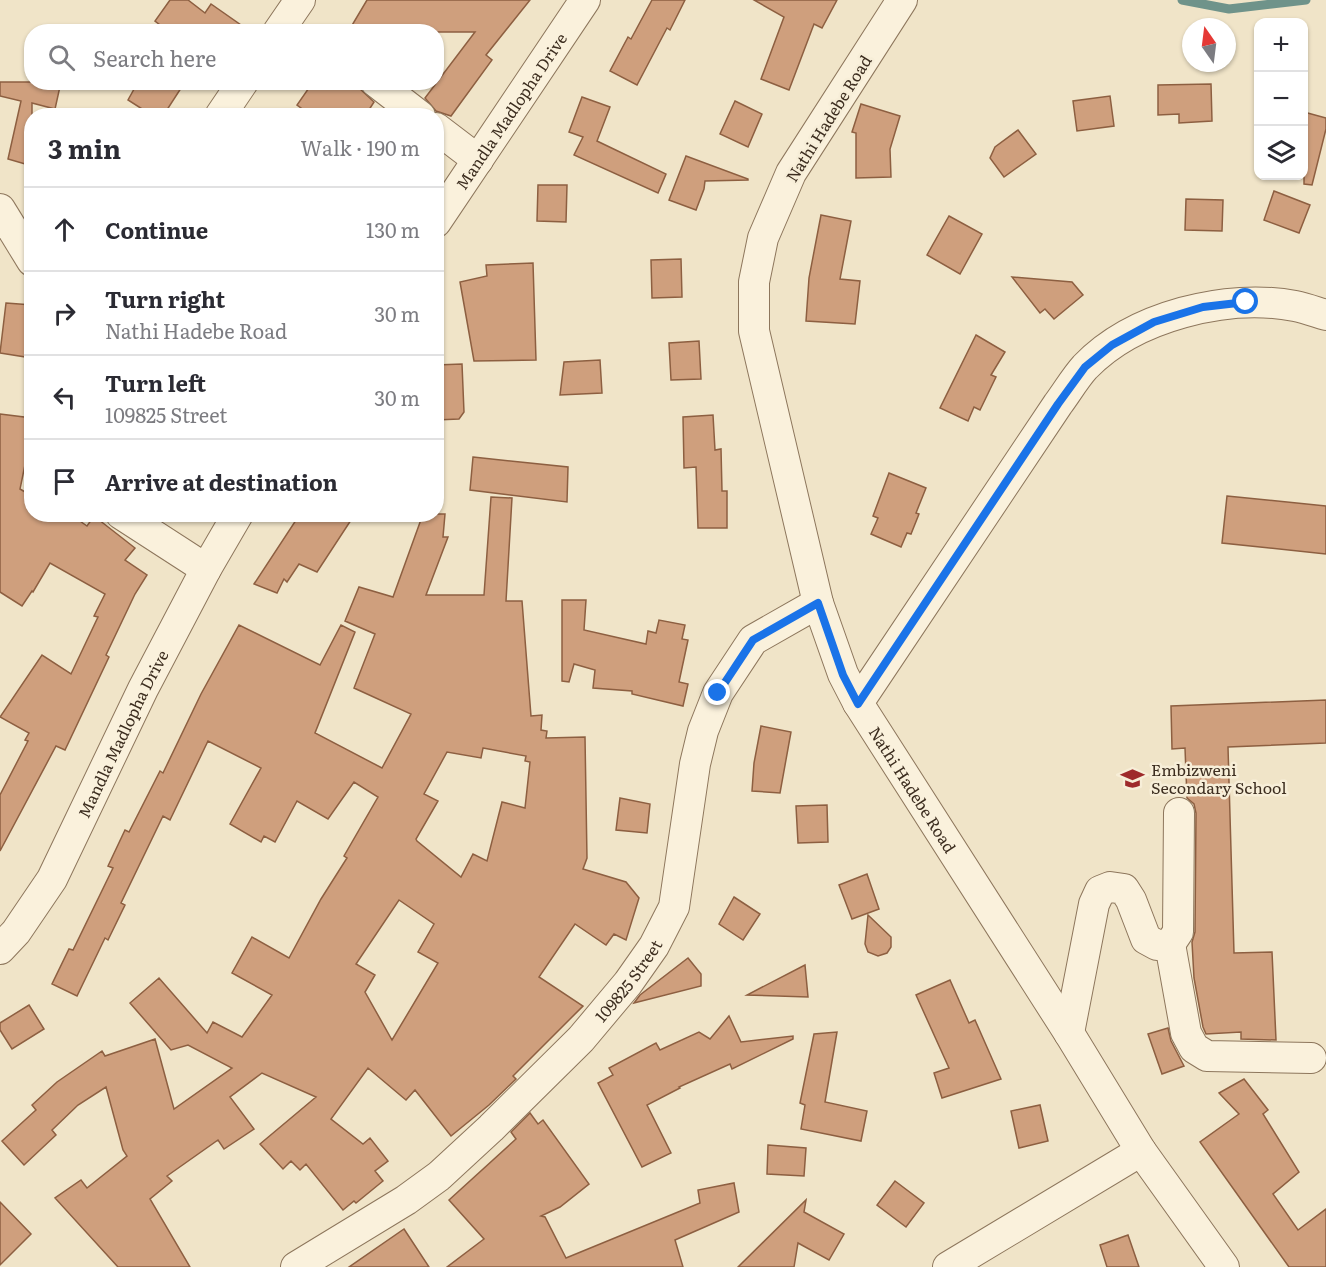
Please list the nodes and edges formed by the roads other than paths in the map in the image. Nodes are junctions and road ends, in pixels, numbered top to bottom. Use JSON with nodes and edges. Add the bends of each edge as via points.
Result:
{"nodes":[{"id":1,"x":585,"y":0,"type":"edge"},
{"id":2,"x":902,"y":0,"type":"edge"},
{"id":3,"x":238,"y":90,"type":"edge"},
{"id":4,"x":386,"y":90,"type":"edge"},
{"id":5,"x":225,"y":108,"type":"edge"},
{"id":6,"x":410,"y":108,"type":"edge"},
{"id":7,"x":444,"y":134,"type":"edge"},
{"id":8,"x":478,"y":160,"type":"junction"},
{"id":9,"x":0,"y":208,"type":"edge"},
{"id":10,"x":444,"y":210,"type":"edge"},
{"id":11,"x":24,"y":248,"type":"edge"},
{"id":12,"x":1326,"y":315,"type":"edge"},
{"id":13,"x":134,"y":522,"type":"edge"},
{"id":14,"x":233,"y":522,"type":"edge"},
{"id":15,"x":206,"y":568,"type":"junction"},
{"id":16,"x":818,"y":603,"type":"junction"},
{"id":17,"x":858,"y":704,"type":"junction"},
{"id":18,"x":1179,"y":813,"type":"dead end"},
{"id":19,"x":1170,"y":944,"type":"junction"},
{"id":20,"x":0,"y":949,"type":"edge"},
{"id":21,"x":1069,"y":1034,"type":"junction"},
{"id":22,"x":1311,"y":1058,"type":"dead end"},
{"id":23,"x":1141,"y":1151,"type":"junction"},
{"id":24,"x":296,"y":1267,"type":"edge"},
{"id":25,"x":948,"y":1267,"type":"edge"},
{"id":26,"x":1224,"y":1267,"type":"edge"}],
"edges":[{"from":1,"to":8,"type":"street","name":"Mandla Madlopha Drive"},
{"from":2,"to":16,"type":"street","name":"Nathi Hadebe Road","via":[[791,173],[763,238],[754,282],[754,331]]},
{"from":3,"to":5,"type":"street"},
{"from":4,"to":6,"type":"street"},
{"from":7,"to":8,"type":"street"},
{"from":8,"to":10,"type":"street","name":"Mandla Madlopha Drive"},
{"from":9,"to":11,"type":"street"},
{"from":12,"to":17,"type":"street","via":[[1295,306],[1246,302],[1203,307],[1154,322],[1112,345],[1085,367]]},
{"from":13,"to":15,"type":"street"},
{"from":14,"to":15,"type":"street","name":"Mandla Madlopha Drive"},
{"from":15,"to":20,"type":"street","name":"Mandla Madlopha Drive","via":[[51,879]]},
{"from":16,"to":17,"type":"street","name":"Nathi Hadebe Road","via":[[843,675]]},
{"from":16,"to":24,"type":"street","name":"109825 Street","via":[[753,640],[718,693],[695,764],[674,907],[654,946],[628,983],[581,1039],[438,1176]]},
{"from":17,"to":21,"type":"street","name":"Nathi Hadebe Road"},
{"from":18,"to":19,"type":"street","via":[[1178,932]]},
{"from":19,"to":21,"type":"street","via":[[1157,945],[1146,939],[1124,889],[1110,887],[1100,891],[1094,904]]},
{"from":19,"to":22,"type":"street","via":[[1186,1034],[1194,1048],[1207,1056]]},
{"from":21,"to":23,"type":"street","name":"Nathi Hadebe Road"},
{"from":23,"to":25,"type":"street"},
{"from":23,"to":26,"type":"street","name":"Nathi Hadebe Road"}]}
